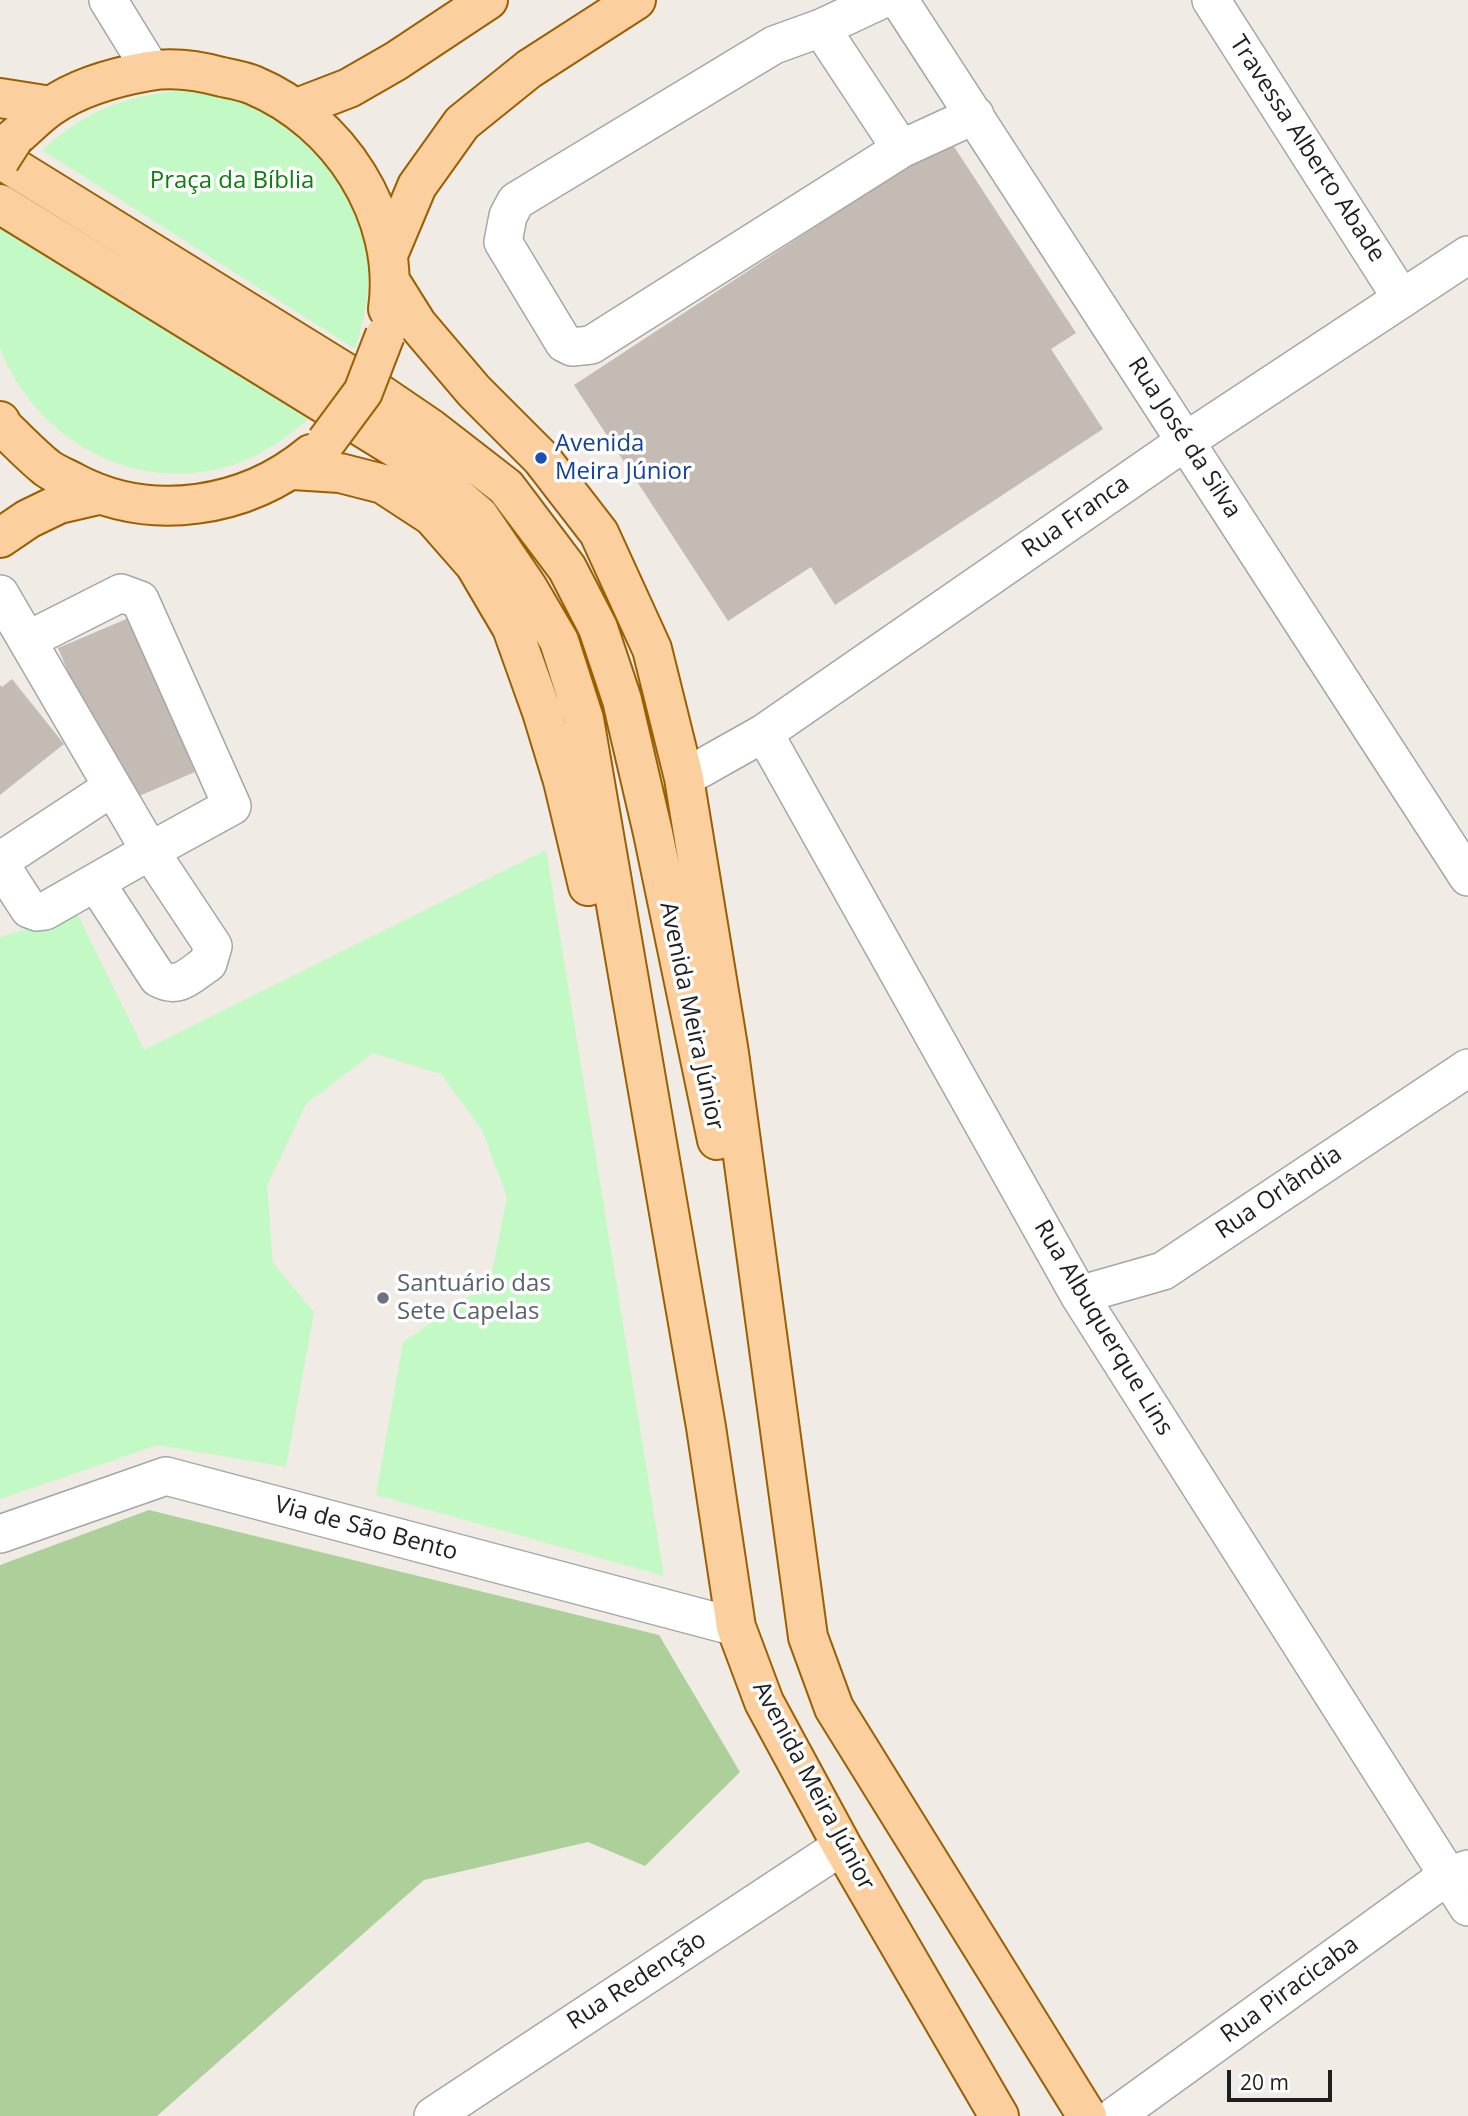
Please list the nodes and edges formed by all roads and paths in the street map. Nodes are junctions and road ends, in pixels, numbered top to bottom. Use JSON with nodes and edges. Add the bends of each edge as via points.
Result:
{"nodes":[{"id":1,"x":108,"y":0,"type":"edge"},
{"id":2,"x":488,"y":0,"type":"edge"},
{"id":3,"x":636,"y":0,"type":"edge"},
{"id":4,"x":881,"y":0,"type":"edge"},
{"id":5,"x":900,"y":0,"type":"edge"},
{"id":6,"x":1211,"y":0,"type":"edge"},
{"id":7,"x":821,"y":28,"type":"junction"},
{"id":8,"x":151,"y":70,"type":"junction"},
{"id":9,"x":0,"y":97,"type":"edge"},
{"id":10,"x":51,"y":106,"type":"junction"},
{"id":11,"x":297,"y":108,"type":"junction"},
{"id":12,"x":975,"y":115,"type":"junction"},
{"id":13,"x":901,"y":149,"type":"junction"},
{"id":14,"x":5,"y":152,"type":"edge"},
{"id":15,"x":0,"y":204,"type":"edge"},
{"id":16,"x":1468,"y":255,"type":"edge"},
{"id":17,"x":390,"y":269,"type":"junction"},
{"id":18,"x":1402,"y":299,"type":"junction"},
{"id":19,"x":0,"y":421,"type":"edge"},
{"id":20,"x":1186,"y":441,"type":"junction"},
{"id":21,"x":293,"y":470,"type":"junction"},
{"id":22,"x":98,"y":495,"type":"junction"},
{"id":23,"x":0,"y":538,"type":"edge"},
{"id":24,"x":0,"y":594,"type":"edge"},
{"id":25,"x":28,"y":640,"type":"junction"},
{"id":26,"x":764,"y":733,"type":"junction"},
{"id":27,"x":684,"y":778,"type":"junction"},
{"id":28,"x":111,"y":788,"type":"junction"},
{"id":29,"x":150,"y":851,"type":"junction"},
{"id":30,"x":0,"y":863,"type":"edge"},
{"id":31,"x":1468,"y":877,"type":"edge"},
{"id":32,"x":96,"y":883,"type":"junction"},
{"id":33,"x":1468,"y":1068,"type":"edge"},
{"id":34,"x":1079,"y":1295,"type":"junction"},
{"id":35,"x":706,"y":1427,"type":"junction"},
{"id":36,"x":785,"y":1464,"type":"junction"},
{"id":37,"x":0,"y":1534,"type":"edge"},
{"id":38,"x":736,"y":1627,"type":"junction"},
{"id":39,"x":842,"y":1846,"type":"junction"},
{"id":40,"x":1458,"y":1873,"type":"edge"},
{"id":41,"x":1468,"y":1907,"type":"edge"},
{"id":42,"x":433,"y":2116,"type":"edge"},
{"id":43,"x":999,"y":2116,"type":"edge"},
{"id":44,"x":1087,"y":2116,"type":"edge"},
{"id":45,"x":1115,"y":2116,"type":"edge"}],
"edges":[{"from":1,"to":8,"type":"street"},
{"from":2,"to":11,"type":"main road","via":[[349,88]]},
{"from":3,"to":17,"type":"main road","via":[[529,69],[462,123],[417,186]]},
{"from":4,"to":7,"type":"street"},
{"from":5,"to":12,"type":"street","name":"Rua José da Silva"},
{"from":6,"to":18,"type":"street","name":"Travessa Alberto Abade"},
{"from":7,"to":13,"type":"street"},
{"from":7,"to":13,"type":"street","via":[[775,45],[516,201],[503,242],[565,344],[591,345]]},
{"from":8,"to":10,"type":"main road","via":[[99,82]]},
{"from":8,"to":11,"type":"main road","via":[[202,72],[252,84]]},
{"from":9,"to":10,"type":"main road"},
{"from":10,"to":14,"type":"main road"},
{"from":11,"to":17,"type":"main road","via":[[330,137],[357,172],[377,212]]},
{"from":12,"to":13,"type":"street"},
{"from":12,"to":20,"type":"street","name":"Rua José da Silva"},
{"from":14,"to":36,"type":"main road","name":"Avenida Meira Júnior","via":[[430,428],[506,487],[567,568],[598,628],[622,700]]},
{"from":15,"to":35,"type":"main road","name":"Avenida Meira Júnior","via":[[409,456],[479,516],[559,641],[584,719]]},
{"from":16,"to":18,"type":"street","name":"Rua Franca"},
{"from":17,"to":21,"type":"main road","bridge":true,"via":[[384,335],[363,393],[326,442]]},
{"from":17,"to":27,"type":"main road","name":"Avenida Meira Júnior","via":[[417,324],[474,391],[541,458],[599,533],[653,649]]},
{"from":18,"to":20,"type":"street","name":"Rua Franca"},
{"from":19,"to":22,"type":"main road","via":[[49,469]]},
{"from":20,"to":26,"type":"street","name":"Rua Franca"},
{"from":20,"to":31,"type":"street","name":"Rua José da Silva"},
{"from":21,"to":22,"type":"main road","via":[[248,493],[201,505],[151,506]]},
{"from":21,"to":35,"type":"main road","name":"Avenida Meira Júnior","via":[[340,473],[383,484],[432,516],[475,565],[512,628],[542,712],[578,839]]},
{"from":22,"to":23,"type":"main road","via":[[59,504]]},
{"from":24,"to":25,"type":"street"},
{"from":25,"to":28,"type":"street"},
{"from":25,"to":29,"type":"street","via":[[121,593],[140,600],[232,806]]},
{"from":26,"to":27,"type":"street","name":"Rua Franca"},
{"from":26,"to":34,"type":"street","name":"Rua Albuquerque Lins"},
{"from":27,"to":36,"type":"main road","name":"Avenida Meira Júnior","via":[[729,1054]]},
{"from":28,"to":29,"type":"street"},
{"from":28,"to":30,"type":"street"},
{"from":29,"to":32,"type":"street"},
{"from":29,"to":32,"type":"street","via":[[213,946],[208,963],[178,983],[158,978]]},
{"from":30,"to":32,"type":"street","via":[[29,909],[37,912]]},
{"from":33,"to":34,"type":"street","name":"Rua Orlândia","via":[[1163,1270]]},
{"from":34,"to":40,"type":"street","name":"Rua Albuquerque Lins"},
{"from":35,"to":38,"type":"main road","name":"Avenida Meira Júnior"},
{"from":36,"to":44,"type":"main road","name":"Avenida Meira Júnior","via":[[808,1637],[834,1708]]},
{"from":37,"to":38,"type":"street","name":"Via de São Bento","via":[[166,1476]]},
{"from":38,"to":39,"type":"main road","name":"Avenida Meira Júnior","via":[[765,1702]]},
{"from":39,"to":42,"type":"street","name":"Rua Redenção"},
{"from":39,"to":43,"type":"main road","name":"Avenida Meira Júnior"},
{"from":40,"to":41,"type":"street","name":"Rua Albuquerque Lins"},
{"from":40,"to":45,"type":"street","name":"Rua Piracicaba"}]}
